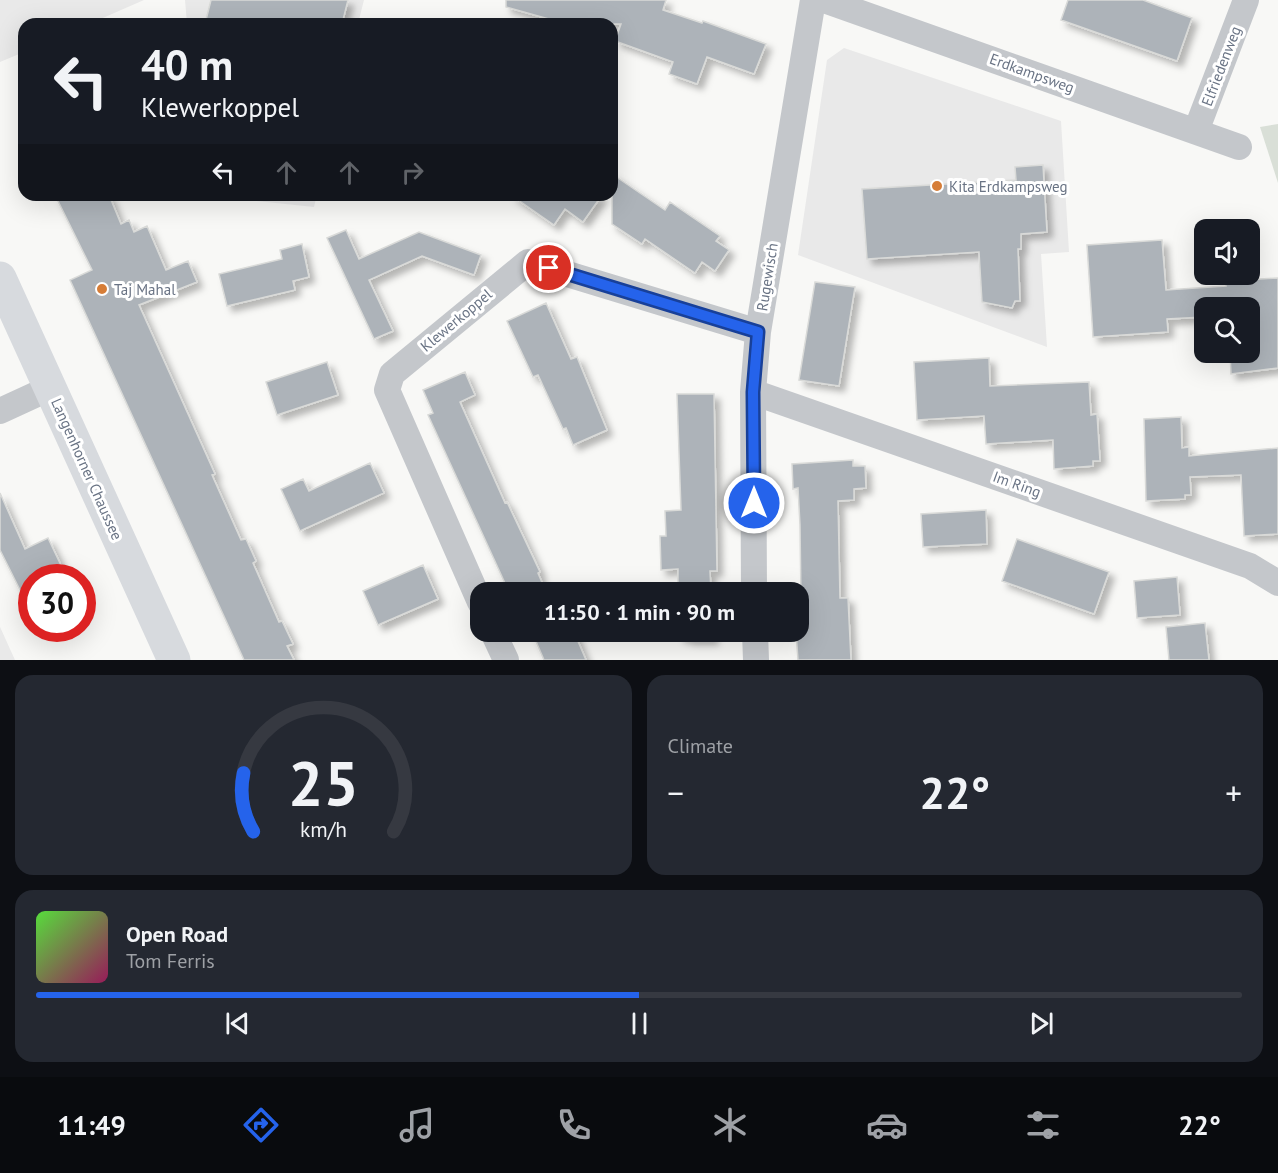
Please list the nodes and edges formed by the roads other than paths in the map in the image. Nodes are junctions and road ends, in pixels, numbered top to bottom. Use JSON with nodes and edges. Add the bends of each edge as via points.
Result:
{"nodes":[{"id":1,"x":813,"y":0,"type":"edge"},
{"id":2,"x":824,"y":0,"type":"edge"},
{"id":3,"x":1246,"y":0,"type":"edge"},
{"id":4,"x":1196,"y":131,"type":"junction"},
{"id":5,"x":1239,"y":147,"type":"dead end"},
{"id":6,"x":0,"y":278,"type":"edge"},
{"id":7,"x":758,"y":332,"type":"junction"},
{"id":8,"x":50,"y":388,"type":"junction"},
{"id":9,"x":753,"y":392,"type":"junction"},
{"id":10,"x":0,"y":411,"type":"edge"},
{"id":11,"x":471,"y":582,"type":"edge"},
{"id":12,"x":754,"y":582,"type":"edge"},
{"id":13,"x":1278,"y":583,"type":"edge"},
{"id":14,"x":498,"y":642,"type":"edge"},
{"id":15,"x":755,"y":642,"type":"edge"},
{"id":16,"x":174,"y":660,"type":"edge"},
{"id":17,"x":506,"y":660,"type":"edge"},
{"id":18,"x":756,"y":660,"type":"edge"}],
"edges":[{"from":1,"to":7,"type":"street","name":"Rugewisch"},
{"from":2,"to":4,"type":"street","name":"Erdkampsweg"},
{"from":3,"to":4,"type":"street","name":"Elfriedenweg"},
{"from":4,"to":5,"type":"street","name":"Erdkampsweg"},
{"from":6,"to":8,"type":"main road","name":"Langenhorner Chaussee"},
{"from":7,"to":9,"type":"street","name":"Rugewisch"},
{"from":7,"to":11,"type":"street","name":"Klewerkoppel","via":[[528,262],[392,374],[387,390]]},
{"from":8,"to":10,"type":"street"},
{"from":8,"to":16,"type":"main road","name":"Langenhorner Chaussee"},
{"from":9,"to":12,"type":"street","name":"Rugewisch"},
{"from":9,"to":13,"type":"street","name":"Im Ring","via":[[1250,566]]},
{"from":14,"to":17,"type":"street"},
{"from":15,"to":18,"type":"street"}]}
